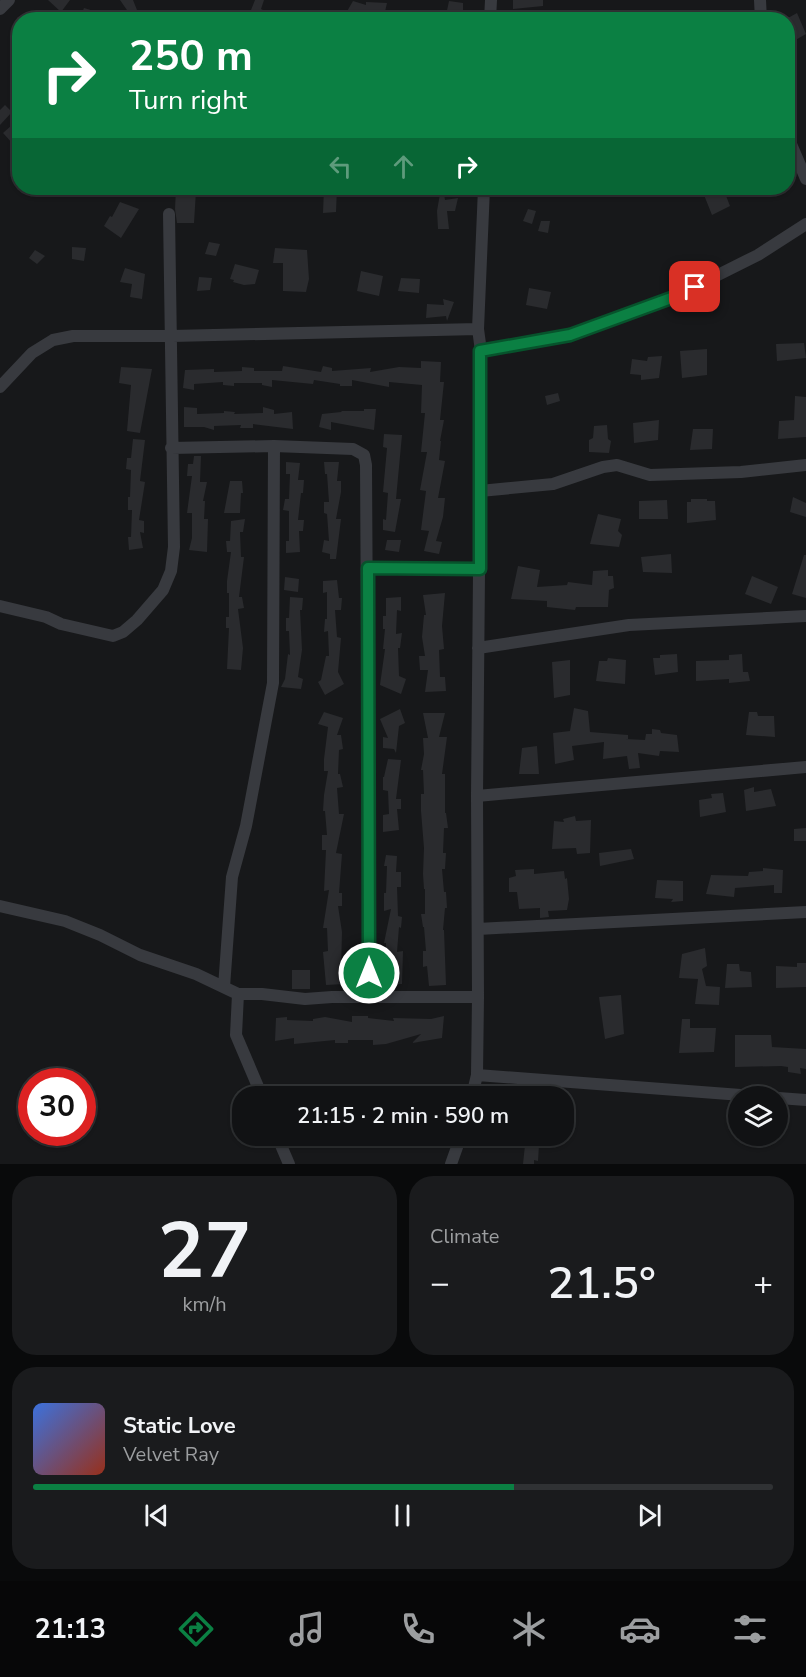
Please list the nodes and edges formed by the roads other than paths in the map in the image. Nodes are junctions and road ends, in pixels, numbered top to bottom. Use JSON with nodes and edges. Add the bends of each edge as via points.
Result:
{"nodes":[{"id":1,"x":9,"y":0,"type":"edge"},
{"id":2,"x":0,"y":9,"type":"edge"},
{"id":3,"x":795,"y":153,"type":"edge"},
{"id":4,"x":806,"y":179,"type":"edge"},
{"id":5,"x":484,"y":195,"type":"edge"},
{"id":6,"x":169,"y":214,"type":"dead end"},
{"id":7,"x":806,"y":224,"type":"edge"},
{"id":8,"x":478,"y":329,"type":"junction"},
{"id":9,"x":172,"y":336,"type":"junction"},
{"id":10,"x":480,"y":351,"type":"junction"},
{"id":11,"x":0,"y":387,"type":"edge"},
{"id":12,"x":274,"y":447,"type":"junction"},
{"id":13,"x":171,"y":448,"type":"junction"},
{"id":14,"x":806,"y":465,"type":"edge"},
{"id":15,"x":480,"y":491,"type":"junction"},
{"id":16,"x":368,"y":568,"type":"junction"},
{"id":17,"x":480,"y":569,"type":"junction"},
{"id":18,"x":0,"y":606,"type":"edge"},
{"id":19,"x":806,"y":616,"type":"edge"},
{"id":20,"x":478,"y":648,"type":"junction"},
{"id":21,"x":806,"y":767,"type":"edge"},
{"id":22,"x":477,"y":796,"type":"junction"},
{"id":23,"x":0,"y":906,"type":"edge"},
{"id":24,"x":806,"y":912,"type":"edge"},
{"id":25,"x":478,"y":929,"type":"junction"},
{"id":26,"x":224,"y":987,"type":"junction"},
{"id":27,"x":238,"y":994,"type":"junction"},
{"id":28,"x":369,"y":996,"type":"junction"},
{"id":29,"x":478,"y":997,"type":"junction"},
{"id":30,"x":477,"y":1075,"type":"junction"},
{"id":31,"x":258,"y":1086,"type":"edge"},
{"id":32,"x":474,"y":1086,"type":"edge"},
{"id":33,"x":806,"y":1100,"type":"edge"},
{"id":34,"x":281,"y":1146,"type":"edge"},
{"id":35,"x":457,"y":1146,"type":"edge"},
{"id":36,"x":289,"y":1164,"type":"edge"},
{"id":37,"x":451,"y":1164,"type":"edge"}],
"edges":[{"from":1,"to":2,"type":"street"},
{"from":3,"to":4,"type":"street"},
{"from":5,"to":8,"type":"street"},
{"from":6,"to":9,"type":"street"},
{"from":7,"to":10,"type":"street","via":[[758,255],[674,297],[570,335]]},
{"from":8,"to":9,"type":"street"},
{"from":8,"to":10,"type":"street"},
{"from":9,"to":11,"type":"street","via":[[73,336],[53,340],[32,353]]},
{"from":9,"to":13,"type":"street"},
{"from":10,"to":15,"type":"street"},
{"from":12,"to":13,"type":"street"},
{"from":12,"to":16,"type":"street","via":[[353,449],[364,455]]},
{"from":12,"to":26,"type":"street","via":[[273,683],[246,826],[232,877]]},
{"from":13,"to":18,"type":"street","via":[[171,572],[162,590],[137,620],[113,636]]},
{"from":14,"to":15,"type":"street","via":[[741,472],[650,474],[617,465],[553,484]]},
{"from":15,"to":17,"type":"street"},
{"from":16,"to":17,"type":"street"},
{"from":16,"to":28,"type":"street"},
{"from":17,"to":20,"type":"street"},
{"from":19,"to":20,"type":"street","via":[[629,625]]},
{"from":20,"to":22,"type":"street"},
{"from":21,"to":22,"type":"street"},
{"from":22,"to":25,"type":"street"},
{"from":23,"to":26,"type":"street","via":[[65,921],[140,956]]},
{"from":24,"to":25,"type":"street"},
{"from":25,"to":29,"type":"street"},
{"from":26,"to":27,"type":"street"},
{"from":27,"to":28,"type":"street","via":[[305,999]]},
{"from":27,"to":31,"type":"street","via":[[236,1035]]},
{"from":28,"to":29,"type":"street"},
{"from":29,"to":30,"type":"street"},
{"from":30,"to":32,"type":"street"},
{"from":30,"to":33,"type":"street"},
{"from":34,"to":36,"type":"street"},
{"from":35,"to":37,"type":"street"}]}
